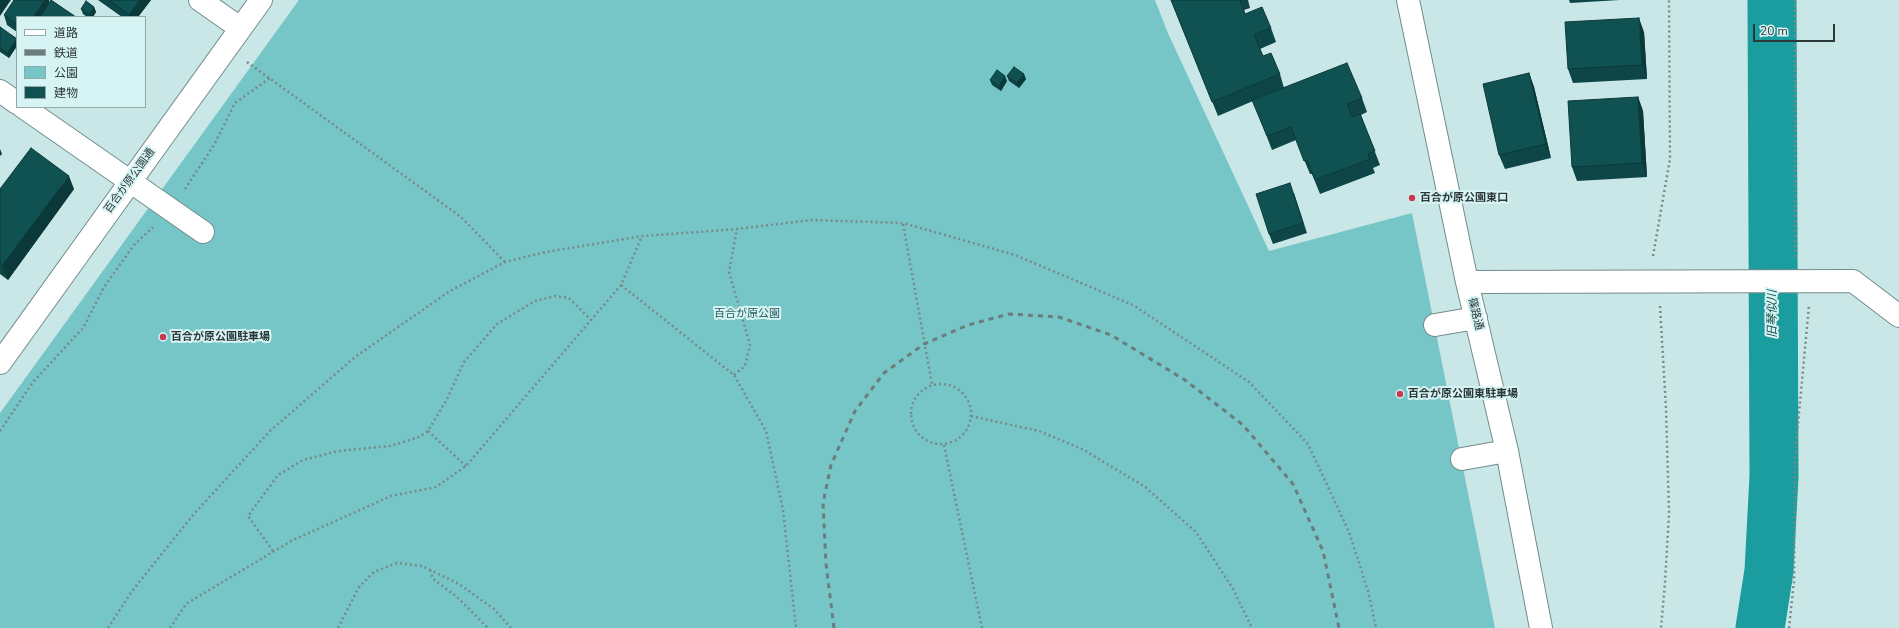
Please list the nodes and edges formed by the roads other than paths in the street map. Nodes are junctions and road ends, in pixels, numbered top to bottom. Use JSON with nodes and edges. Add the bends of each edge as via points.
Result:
{"nodes":[{"id":1,"x":200,"y":0,"type":"edge"},
{"id":2,"x":261,"y":0,"type":"edge"},
{"id":3,"x":1408,"y":0,"type":"edge"},
{"id":4,"x":240,"y":28,"type":"junction"},
{"id":5,"x":0,"y":91,"type":"edge"},
{"id":6,"x":16,"y":102,"type":"edge"},
{"id":7,"x":24,"y":108,"type":"edge"},
{"id":8,"x":130,"y":181,"type":"junction"},
{"id":9,"x":202,"y":232,"type":"dead end"},
{"id":10,"x":1467,"y":282,"type":"junction"},
{"id":11,"x":1899,"y":316,"type":"edge"},
{"id":12,"x":1476,"y":318,"type":"junction"},
{"id":13,"x":1435,"y":326,"type":"dead end"},
{"id":14,"x":0,"y":363,"type":"edge"},
{"id":15,"x":1506,"y":451,"type":"junction"},
{"id":16,"x":1462,"y":459,"type":"dead end"},
{"id":17,"x":1541,"y":628,"type":"edge"}],
"edges":[{"from":1,"to":4,"type":"street"},
{"from":2,"to":4,"type":"street","name":"百合が原公園通"},
{"from":3,"to":10,"type":"street","name":"篠路通"},
{"from":4,"to":8,"type":"street","name":"百合が原公園通"},
{"from":5,"to":6,"type":"street"},
{"from":7,"to":8,"type":"street"},
{"from":8,"to":9,"type":"street"},
{"from":8,"to":14,"type":"street","name":"百合が原公園通"},
{"from":10,"to":11,"type":"street","via":[[1853,281]]},
{"from":10,"to":12,"type":"street","name":"篠路通"},
{"from":12,"to":13,"type":"street"},
{"from":12,"to":15,"type":"street","name":"篠路通"},
{"from":15,"to":16,"type":"street"},
{"from":15,"to":17,"type":"street","name":"篠路通"}]}
